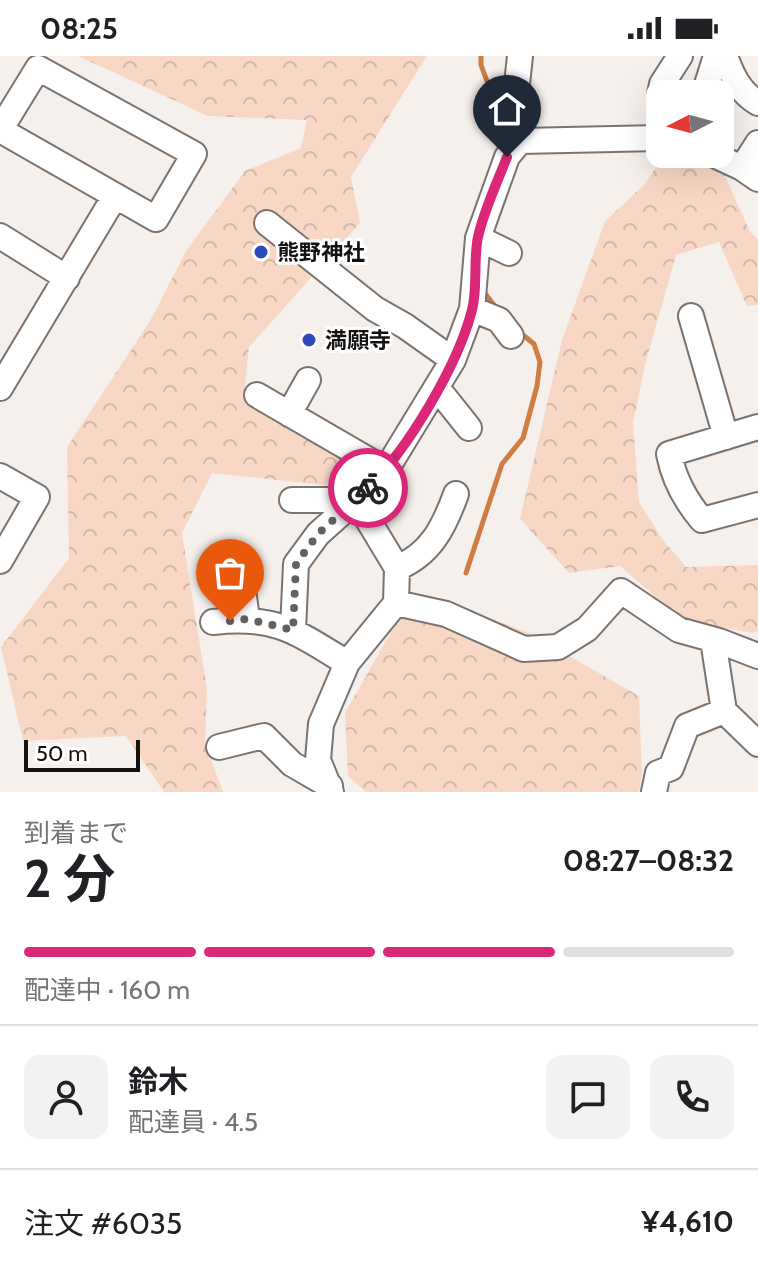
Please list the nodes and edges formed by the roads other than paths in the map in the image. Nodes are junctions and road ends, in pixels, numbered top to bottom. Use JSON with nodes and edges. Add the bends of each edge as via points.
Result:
{"nodes":[{"id":1,"x":520,"y":56,"type":"edge"},
{"id":2,"x":680,"y":56,"type":"edge"},
{"id":3,"x":716,"y":56,"type":"edge"},
{"id":4,"x":725,"y":56,"type":"edge"},
{"id":5,"x":665,"y":80,"type":"edge"},
{"id":6,"x":708,"y":80,"type":"edge"},
{"id":7,"x":758,"y":103,"type":"edge"},
{"id":8,"x":0,"y":130,"type":"edge"},
{"id":9,"x":646,"y":138,"type":"edge"},
{"id":10,"x":520,"y":141,"type":"junction"},
{"id":11,"x":758,"y":143,"type":"edge"},
{"id":12,"x":750,"y":174,"type":"edge"},
{"id":13,"x":115,"y":196,"type":"junction"},
{"id":14,"x":267,"y":223,"type":"dead end"},
{"id":15,"x":0,"y":236,"type":"edge"},
{"id":16,"x":478,"y":238,"type":"junction"},
{"id":17,"x":509,"y":253,"type":"dead end"},
{"id":18,"x":67,"y":278,"type":"junction"},
{"id":19,"x":472,"y":309,"type":"junction"},
{"id":20,"x":691,"y":316,"type":"dead end"},
{"id":21,"x":511,"y":336,"type":"dead end"},
{"id":22,"x":453,"y":360,"type":"junction"},
{"id":23,"x":0,"y":388,"type":"edge"},
{"id":24,"x":438,"y":389,"type":"junction"},
{"id":25,"x":257,"y":395,"type":"dead end"},
{"id":26,"x":758,"y":427,"type":"edge"},
{"id":27,"x":469,"y":428,"type":"dead end"},
{"id":28,"x":726,"y":437,"type":"junction"},
{"id":29,"x":386,"y":470,"type":"junction"},
{"id":30,"x":0,"y":476,"type":"edge"},
{"id":31,"x":456,"y":494,"type":"dead end"},
{"id":32,"x":292,"y":500,"type":"dead end"},
{"id":33,"x":356,"y":500,"type":"junction"},
{"id":34,"x":758,"y":505,"type":"edge"},
{"id":35,"x":0,"y":561,"type":"edge"},
{"id":36,"x":397,"y":568,"type":"junction"},
{"id":37,"x":242,"y":582,"type":"dead end"},
{"id":38,"x":396,"y":603,"type":"junction"},
{"id":39,"x":247,"y":619,"type":"junction"},
{"id":40,"x":213,"y":622,"type":"dead end"},
{"id":41,"x":293,"y":630,"type":"junction"},
{"id":42,"x":713,"y":640,"type":"junction"},
{"id":43,"x":758,"y":656,"type":"edge"},
{"id":44,"x":347,"y":663,"type":"junction"},
{"id":45,"x":724,"y":711,"type":"junction"},
{"id":46,"x":758,"y":744,"type":"edge"},
{"id":47,"x":219,"y":747,"type":"dead end"},
{"id":48,"x":332,"y":789,"type":"edge"},
{"id":49,"x":654,"y":792,"type":"edge"}],
"edges":[{"from":1,"to":10,"type":"street"},
{"from":2,"to":5,"type":"street"},
{"from":3,"to":6,"type":"street"},
{"from":4,"to":7,"type":"street","via":[[747,97]]},
{"from":8,"to":13,"type":"street"},
{"from":8,"to":13,"type":"street","via":[[38,68],[194,154],[156,219]]},
{"from":9,"to":10,"type":"street"},
{"from":10,"to":16,"type":"street","via":[[507,157]]},
{"from":11,"to":12,"type":"street"},
{"from":13,"to":18,"type":"street"},
{"from":14,"to":22,"type":"street","via":[[375,309]]},
{"from":15,"to":18,"type":"street"},
{"from":16,"to":17,"type":"street"},
{"from":16,"to":19,"type":"street"},
{"from":18,"to":23,"type":"street"},
{"from":19,"to":21,"type":"street","via":[[499,320]]},
{"from":19,"to":22,"type":"street"},
{"from":20,"to":28,"type":"street"},
{"from":22,"to":24,"type":"street"},
{"from":24,"to":27,"type":"street"},
{"from":24,"to":29,"type":"street"},
{"from":25,"to":29,"type":"street","via":[[296,394]]},
{"from":26,"to":28,"type":"street"},
{"from":28,"to":34,"type":"street","via":[[669,454],[686,501],[702,520]]},
{"from":29,"to":33,"type":"street"},
{"from":30,"to":35,"type":"street","via":[[37,497]]},
{"from":31,"to":36,"type":"street","via":[[447,521],[418,559]]},
{"from":32,"to":33,"type":"street"},
{"from":33,"to":36,"type":"street"},
{"from":33,"to":41,"type":"street","via":[[318,534],[296,564]]},
{"from":36,"to":38,"type":"street"},
{"from":37,"to":39,"type":"street"},
{"from":38,"to":42,"type":"street","via":[[446,614],[524,649],[558,647],[587,629],[621,591],[679,630]]},
{"from":38,"to":44,"type":"street"},
{"from":39,"to":40,"type":"street"},
{"from":39,"to":41,"type":"street"},
{"from":41,"to":44,"type":"street"},
{"from":42,"to":43,"type":"street"},
{"from":42,"to":45,"type":"street"},
{"from":44,"to":48,"type":"street","via":[[321,724],[318,760]]},
{"from":45,"to":46,"type":"street"},
{"from":45,"to":49,"type":"street","via":[[687,726],[671,768],[658,773]]},
{"from":47,"to":48,"type":"street","via":[[264,736],[292,764]]}]}
